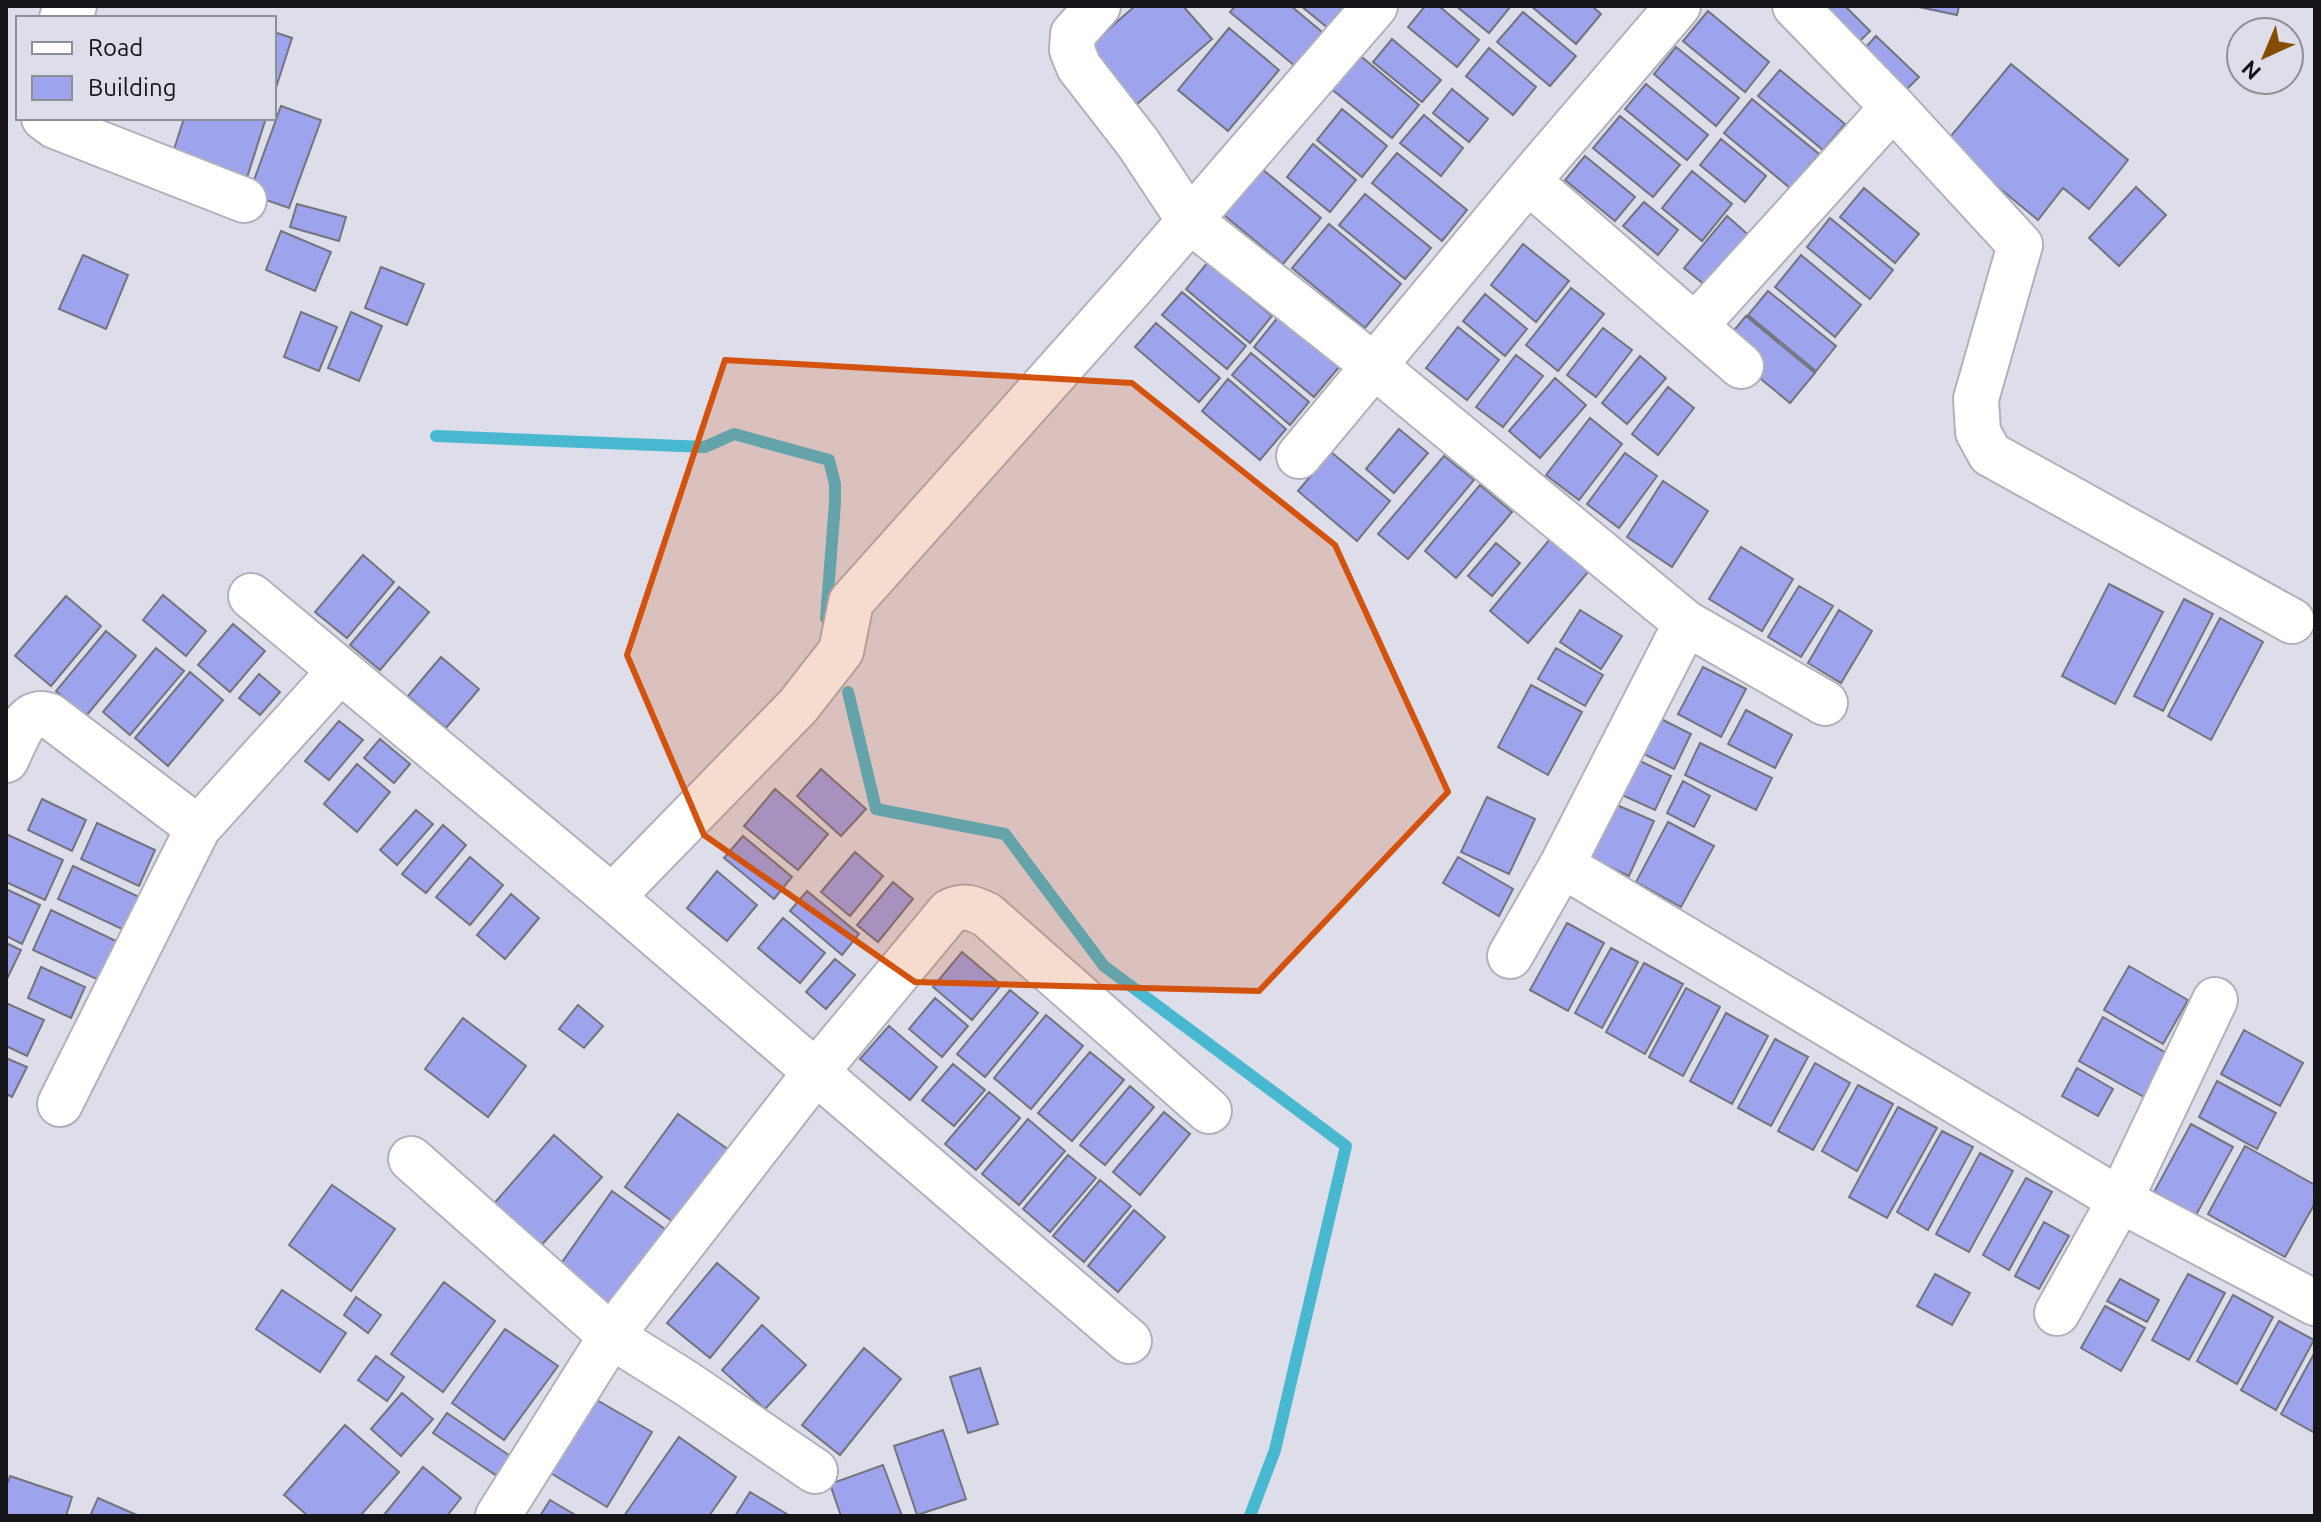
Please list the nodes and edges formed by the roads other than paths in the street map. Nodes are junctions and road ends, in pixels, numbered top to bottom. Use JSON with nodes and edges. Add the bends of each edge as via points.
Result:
{"nodes":[{"id":1,"x":1098,"y":6,"type":"edge"},
{"id":2,"x":1375,"y":6,"type":"edge"},
{"id":3,"x":1678,"y":6,"type":"edge"},
{"id":4,"x":1795,"y":6,"type":"edge"},
{"id":5,"x":1893,"y":107,"type":"junction"},
{"id":6,"x":47,"y":120,"type":"edge"},
{"id":7,"x":1528,"y":181,"type":"junction"},
{"id":8,"x":244,"y":200,"type":"dead end"},
{"id":9,"x":1189,"y":220,"type":"junction"},
{"id":10,"x":1695,"y":326,"type":"junction"},
{"id":11,"x":1373,"y":365,"type":"junction"},
{"id":12,"x":1741,"y":366,"type":"dead end"},
{"id":13,"x":1299,"y":456,"type":"dead end"},
{"id":14,"x":251,"y":596,"type":"dead end"},
{"id":15,"x":2292,"y":621,"type":"dead end"},
{"id":16,"x":1686,"y":623,"type":"junction"},
{"id":17,"x":340,"y":671,"type":"junction"},
{"id":18,"x":1825,"y":703,"type":"dead end"},
{"id":19,"x":6,"y":760,"type":"edge"},
{"id":20,"x":198,"y":828,"type":"junction"},
{"id":21,"x":1562,"y":865,"type":"junction"},
{"id":22,"x":612,"y":897,"type":"junction"},
{"id":23,"x":1510,"y":956,"type":"dead end"},
{"id":24,"x":2215,"y":1000,"type":"dead end"},
{"id":25,"x":815,"y":1073,"type":"junction"},
{"id":26,"x":60,"y":1104,"type":"dead end"},
{"id":27,"x":1209,"y":1111,"type":"dead end"},
{"id":28,"x":411,"y":1159,"type":"dead end"},
{"id":29,"x":2120,"y":1200,"type":"junction"},
{"id":30,"x":2314,"y":1300,"type":"edge"},
{"id":31,"x":2057,"y":1313,"type":"dead end"},
{"id":32,"x":611,"y":1336,"type":"junction"},
{"id":33,"x":1129,"y":1341,"type":"dead end"},
{"id":34,"x":815,"y":1471,"type":"dead end"},
{"id":35,"x":498,"y":1516,"type":"edge"}],
"edges":[{"from":1,"to":9,"type":"street","via":[[1073,34],[1079,67]]},
{"from":2,"to":9,"type":"street"},
{"from":3,"to":7,"type":"street"},
{"from":4,"to":5,"type":"street"},
{"from":5,"to":10,"type":"street"},
{"from":5,"to":15,"type":"street","via":[[2020,245],[1976,399],[1978,432],[1990,454]]},
{"from":6,"to":8,"type":"street"},
{"from":7,"to":10,"type":"street"},
{"from":7,"to":11,"type":"street"},
{"from":9,"to":11,"type":"street"},
{"from":9,"to":22,"type":"street","via":[[851,602],[841,651],[798,706]]},
{"from":10,"to":12,"type":"street"},
{"from":11,"to":13,"type":"street"},
{"from":11,"to":16,"type":"street"},
{"from":14,"to":17,"type":"street"},
{"from":16,"to":18,"type":"street"},
{"from":16,"to":21,"type":"street"},
{"from":17,"to":20,"type":"street"},
{"from":17,"to":22,"type":"street"},
{"from":19,"to":20,"type":"street","via":[[26,721],[42,712]]},
{"from":20,"to":26,"type":"street"},
{"from":21,"to":23,"type":"street"},
{"from":21,"to":29,"type":"street"},
{"from":22,"to":25,"type":"street"},
{"from":24,"to":29,"type":"street"},
{"from":25,"to":27,"type":"street","via":[[949,912],[971,907],[987,915]]},
{"from":25,"to":32,"type":"street"},
{"from":25,"to":33,"type":"street"},
{"from":28,"to":32,"type":"street"},
{"from":29,"to":30,"type":"street"},
{"from":29,"to":31,"type":"street"},
{"from":32,"to":34,"type":"street"},
{"from":32,"to":35,"type":"street"}]}
